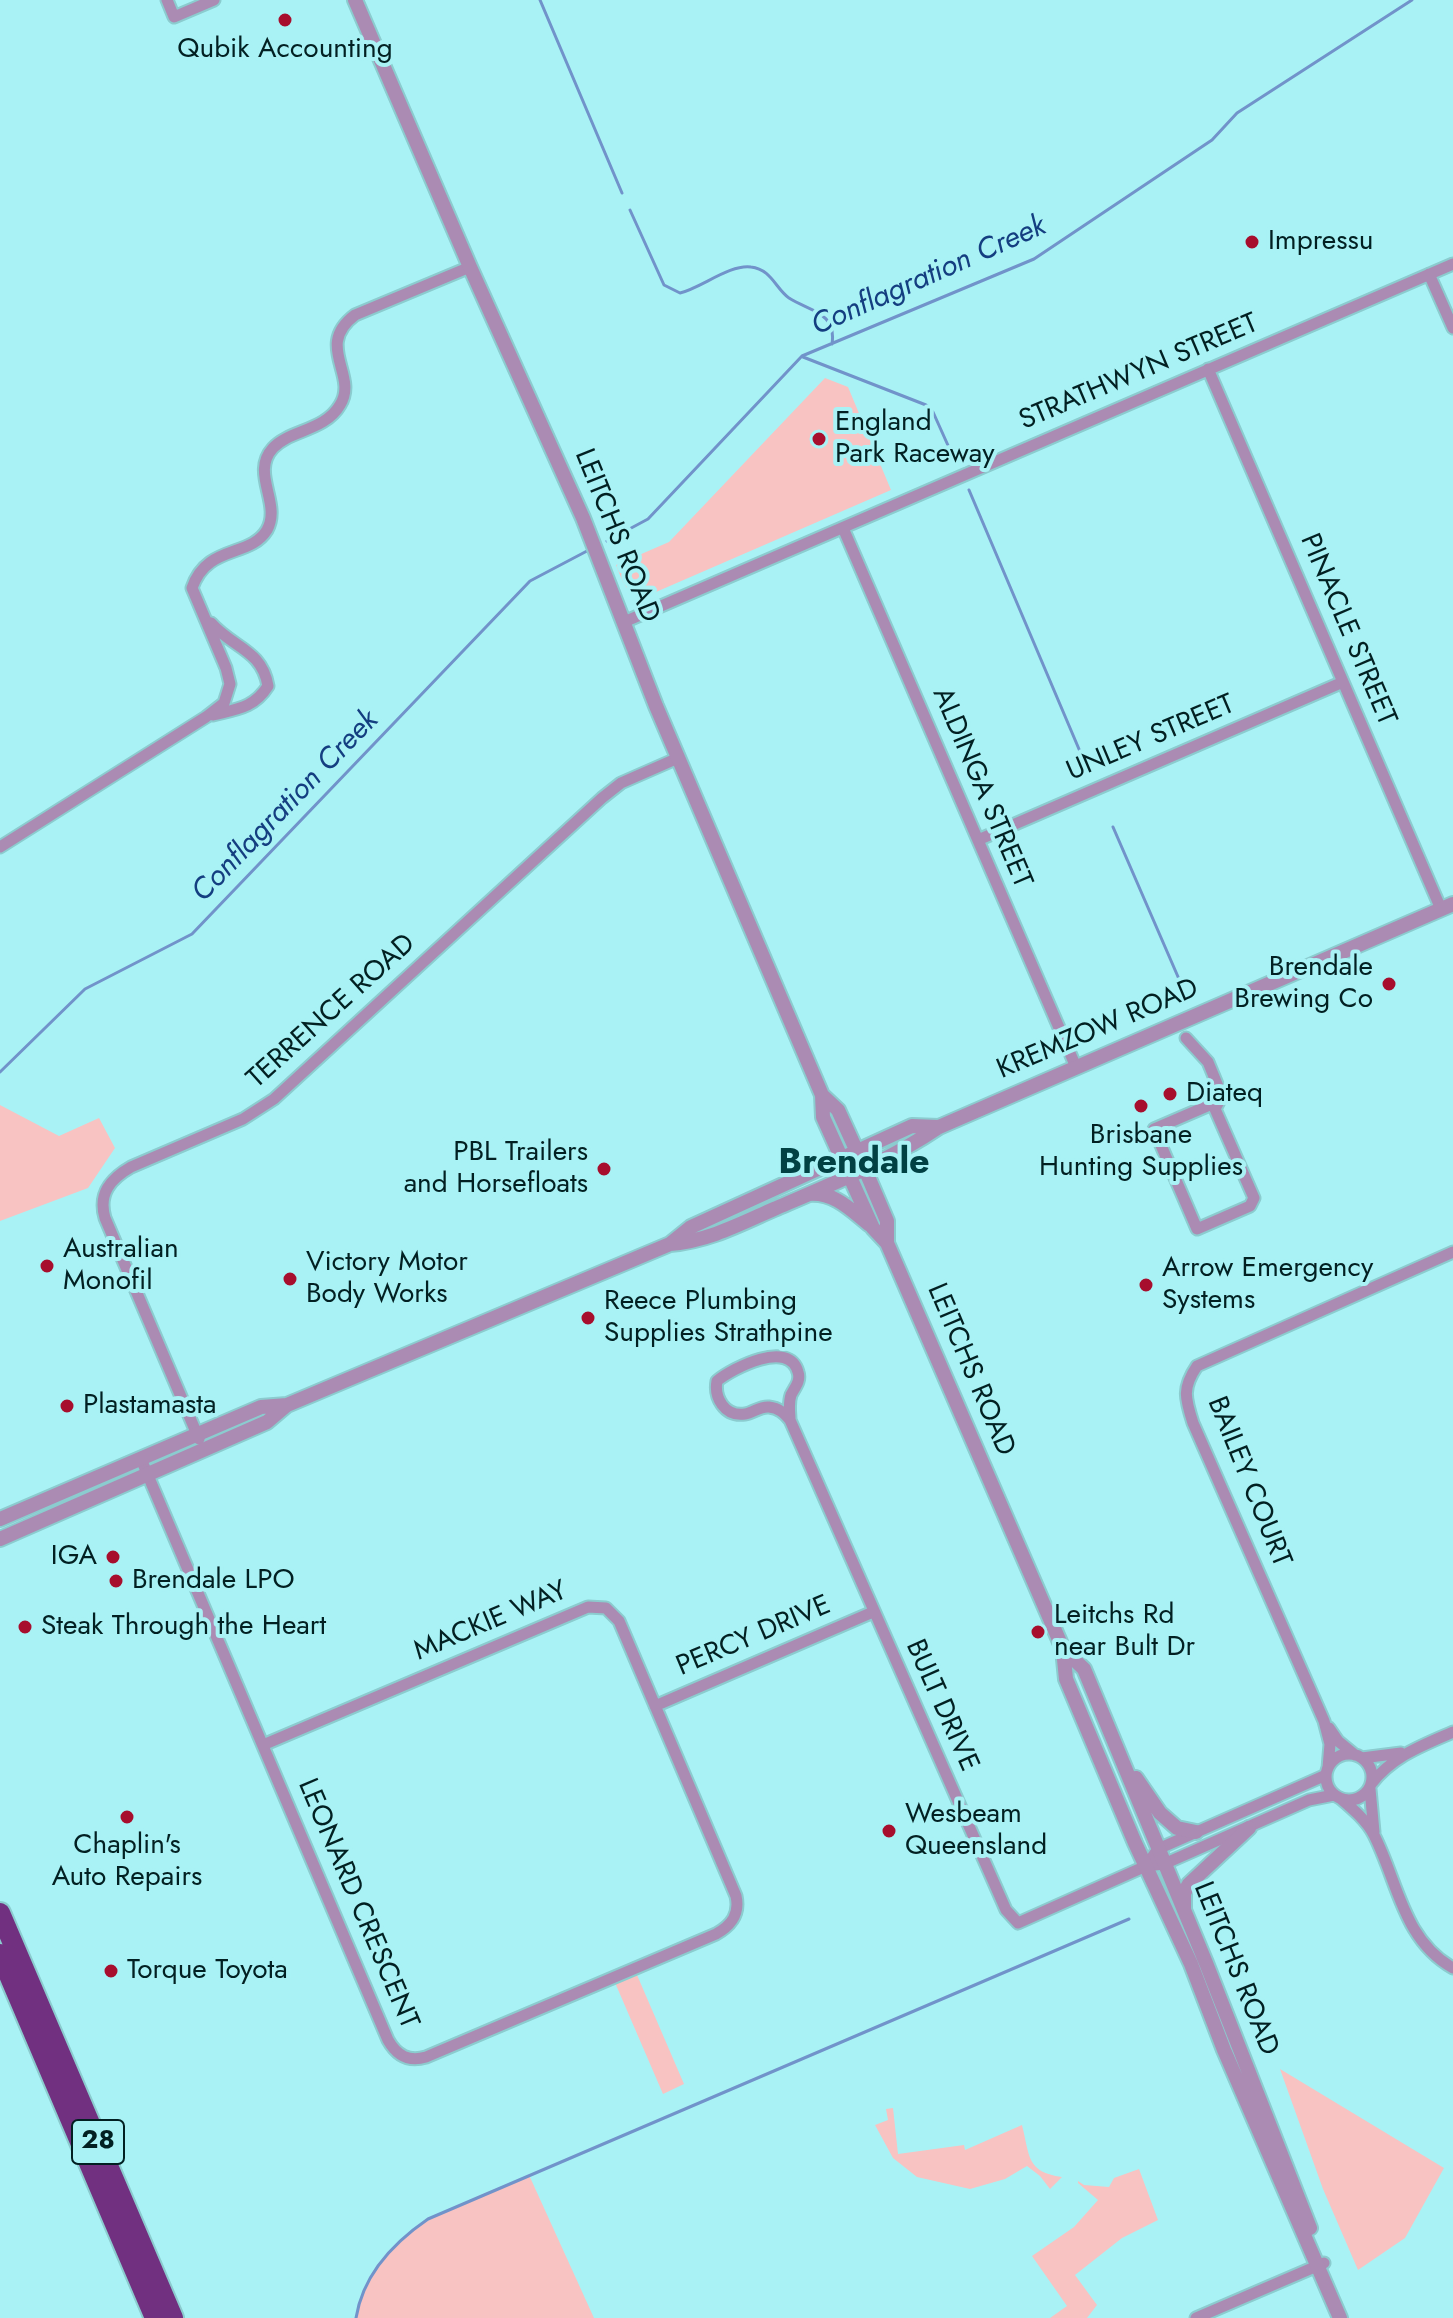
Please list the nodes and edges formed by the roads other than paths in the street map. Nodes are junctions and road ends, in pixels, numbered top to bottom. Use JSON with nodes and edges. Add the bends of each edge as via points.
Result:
{"nodes":[{"id":1,"x":167,"y":0,"type":"edge"},
{"id":2,"x":214,"y":0,"type":"edge"},
{"id":3,"x":355,"y":0,"type":"edge"},
{"id":4,"x":1453,"y":264,"type":"edge"},
{"id":5,"x":470,"y":267,"type":"junction"},
{"id":6,"x":1429,"y":274,"type":"junction"},
{"id":7,"x":1453,"y":328,"type":"edge"},
{"id":8,"x":1208,"y":369,"type":"junction"},
{"id":9,"x":843,"y":528,"type":"junction"},
{"id":10,"x":205,"y":617,"type":"junction"},
{"id":11,"x":624,"y":622,"type":"junction"},
{"id":12,"x":256,"y":657,"type":"junction"},
{"id":13,"x":226,"y":668,"type":"junction"},
{"id":14,"x":1343,"y":682,"type":"junction"},
{"id":15,"x":206,"y":717,"type":"junction"},
{"id":16,"x":678,"y":758,"type":"junction"},
{"id":17,"x":978,"y":840,"type":"junction"},
{"id":18,"x":0,"y":847,"type":"edge"},
{"id":19,"x":1447,"y":907,"type":"edge"},
{"id":20,"x":1186,"y":1038,"type":"dead end"},
{"id":21,"x":1076,"y":1067,"type":"junction"},
{"id":22,"x":822,"y":1095,"type":"junction"},
{"id":23,"x":1219,"y":1101,"type":"junction"},
{"id":24,"x":939,"y":1127,"type":"junction"},
{"id":25,"x":857,"y":1152,"type":"junction"},
{"id":26,"x":842,"y":1160,"type":"junction"},
{"id":27,"x":864,"y":1167,"type":"junction"},
{"id":28,"x":849,"y":1174,"type":"junction"},
{"id":29,"x":808,"y":1195,"type":"junction"},
{"id":30,"x":873,"y":1228,"type":"junction"},
{"id":31,"x":887,"y":1243,"type":"junction"},
{"id":32,"x":670,"y":1244,"type":"junction"},
{"id":33,"x":1453,"y":1252,"type":"edge"},
{"id":34,"x":1453,"y":1259,"type":"edge"},
{"id":35,"x":1433,"y":1262,"type":"junction"},
{"id":36,"x":287,"y":1405,"type":"junction"},
{"id":37,"x":790,"y":1420,"type":"junction"},
{"id":38,"x":197,"y":1434,"type":"junction"},
{"id":39,"x":204,"y":1449,"type":"junction"},
{"id":40,"x":141,"y":1459,"type":"junction"},
{"id":41,"x":147,"y":1474,"type":"junction"},
{"id":42,"x":0,"y":1519,"type":"edge"},
{"id":43,"x":0,"y":1539,"type":"edge"},
{"id":44,"x":873,"y":1612,"type":"junction"},
{"id":45,"x":1063,"y":1649,"type":"junction"},
{"id":46,"x":655,"y":1706,"type":"junction"},
{"id":47,"x":1324,"y":1721,"type":"junction"},
{"id":48,"x":1108,"y":1729,"type":"junction"},
{"id":49,"x":1453,"y":1732,"type":"edge"},
{"id":50,"x":263,"y":1745,"type":"junction"},
{"id":51,"x":1405,"y":1752,"type":"junction"},
{"id":52,"x":1359,"y":1757,"type":"junction"},
{"id":53,"x":1327,"y":1772,"type":"junction"},
{"id":54,"x":1370,"y":1787,"type":"junction"},
{"id":55,"x":1337,"y":1796,"type":"junction"},
{"id":56,"x":1249,"y":1828,"type":"junction"},
{"id":57,"x":1196,"y":1832,"type":"junction"},
{"id":58,"x":1374,"y":1834,"type":"junction"},
{"id":59,"x":1158,"y":1849,"type":"junction"},
{"id":60,"x":1164,"y":1864,"type":"junction"},
{"id":61,"x":1146,"y":1866,"type":"junction"},
{"id":62,"x":1184,"y":1910,"type":"junction"},
{"id":63,"x":0,"y":1913,"type":"edge"},
{"id":64,"x":736,"y":1915,"type":"joint"},
{"id":65,"x":8,"y":1967,"type":"edge"},
{"id":66,"x":1453,"y":1968,"type":"edge"},
{"id":67,"x":1320,"y":2264,"type":"junction"},
{"id":68,"x":155,"y":2318,"type":"edge"},
{"id":69,"x":173,"y":2318,"type":"edge"},
{"id":70,"x":1196,"y":2318,"type":"edge"},
{"id":71,"x":1342,"y":2318,"type":"edge"}],
"edges":[{"from":1,"to":2,"type":"street","via":[[174,17]]},
{"from":3,"to":5,"type":"street","name":"LEITCHS ROAD"},
{"from":4,"to":6,"type":"street","name":"STRATHWYN STREET"},
{"from":5,"to":10,"type":"street","via":[[345,323],[337,343],[345,391],[341,405],[324,422],[274,446],[264,463],[268,528],[261,538],[197,573],[192,588]]},
{"from":5,"to":11,"type":"street","name":"LEITCHS ROAD"},
{"from":6,"to":7,"type":"street"},
{"from":6,"to":8,"type":"street","name":"STRATHWYN STREET"},
{"from":8,"to":9,"type":"street","name":"STRATHWYN STREET"},
{"from":8,"to":14,"type":"street","name":"PINACLE STREET"},
{"from":9,"to":11,"type":"street","name":"STRATHWYN STREET"},
{"from":9,"to":17,"type":"street","name":"ALDINGA STREET"},
{"from":10,"to":12,"type":"street"},
{"from":10,"to":13,"type":"street"},
{"from":11,"to":16,"type":"street","name":"LEITCHS ROAD"},
{"from":12,"to":13,"type":"street","via":[[239,654]]},
{"from":12,"to":15,"type":"street","via":[[268,686],[261,698],[248,707]]},
{"from":13,"to":15,"type":"street","via":[[230,684],[224,703]]},
{"from":14,"to":17,"type":"street","name":"UNLEY STREET"},
{"from":14,"to":19,"type":"street","name":"PINACLE STREET"},
{"from":15,"to":18,"type":"street"},
{"from":16,"to":22,"type":"street","name":"LEITCHS ROAD"},
{"from":16,"to":38,"type":"street","name":"TERRENCE ROAD","via":[[621,783],[602,798],[263,1107],[131,1167],[112,1181],[103,1199],[105,1218]]},
{"from":17,"to":21,"type":"street","name":"ALDINGA STREET"},
{"from":19,"to":21,"type":"street","name":"KREMZOW ROAD"},
{"from":20,"to":23,"type":"street","via":[[1208,1062],[1222,1096]]},
{"from":21,"to":24,"type":"street","name":"KREMZOW ROAD"},
{"from":22,"to":25,"type":"street","name":"LEITCHS ROAD","via":[[838,1110]]},
{"from":22,"to":26,"type":"street","name":"LEITCHS ROAD","via":[[823,1117]]},
{"from":23,"to":23,"type":"street","via":[[1215,1109],[1254,1198],[1250,1206],[1197,1229],[1154,1129]]},
{"from":24,"to":25,"type":"street","name":"KREMZOW ROAD","via":[[912,1126]]},
{"from":24,"to":27,"type":"street","name":"KREMZOW ROAD"},
{"from":25,"to":26,"type":"street","name":"KREMZOW ROAD"},
{"from":25,"to":27,"type":"street","name":"LEITCHS ROAD"},
{"from":26,"to":28,"type":"street","name":"LEITCHS ROAD"},
{"from":26,"to":32,"type":"street","name":"KREMZOW ROAD","via":[[691,1227]]},
{"from":27,"to":28,"type":"street","name":"KREMZOW ROAD"},
{"from":27,"to":31,"type":"street","name":"LEITCHS ROAD","via":[[887,1221]]},
{"from":28,"to":29,"type":"street","name":"KREMZOW ROAD"},
{"from":28,"to":30,"type":"street","name":"LEITCHS ROAD"},
{"from":29,"to":30,"type":"street","via":[[821,1193],[840,1201]]},
{"from":29,"to":32,"type":"street","name":"KREMZOW ROAD","via":[[697,1242]]},
{"from":30,"to":31,"type":"street","name":"LEITCHS ROAD"},
{"from":31,"to":45,"type":"street","name":"LEITCHS ROAD"},
{"from":32,"to":36,"type":"street","name":"KREMZOW ROAD"},
{"from":33,"to":35,"type":"street","name":"BAILEY COURT"},
{"from":34,"to":35,"type":"street","name":"BAILEY COURT"},
{"from":35,"to":47,"type":"street","name":"BAILEY COURT","via":[[1197,1366],[1186,1382],[1193,1423]]},
{"from":36,"to":38,"type":"street","name":"KREMZOW ROAD","via":[[261,1407]]},
{"from":36,"to":39,"type":"street","name":"KREMZOW ROAD","via":[[267,1422]]},
{"from":37,"to":37,"type":"street","via":[[770,1407],[732,1413],[715,1393],[717,1381],[771,1356],[784,1356],[798,1371]]},
{"from":37,"to":44,"type":"street","name":"BULT DRIVE"},
{"from":38,"to":39,"type":"street","name":"TERRENCE ROAD"},
{"from":38,"to":40,"type":"street","name":"KREMZOW ROAD"},
{"from":39,"to":41,"type":"street","name":"KREMZOW ROAD"},
{"from":40,"to":41,"type":"street","name":"LEONARD CRESCENT"},
{"from":40,"to":42,"type":"street","name":"KREMZOW ROAD"},
{"from":41,"to":43,"type":"street","name":"KREMZOW ROAD"},
{"from":41,"to":50,"type":"street","name":"LEONARD CRESCENT"},
{"from":44,"to":46,"type":"street","name":"PERCY DRIVE"},
{"from":44,"to":61,"type":"street","name":"BULT DRIVE","via":[[1006,1910],[1018,1923]]},
{"from":45,"to":48,"type":"street","name":"LEITCHS ROAD","via":[[1084,1669]]},
{"from":45,"to":61,"type":"street","name":"LEITCHS ROAD","via":[[1066,1679]]},
{"from":46,"to":50,"type":"street","name":"MACKIE WAY","via":[[616,1617],[594,1606]]},
{"from":46,"to":64,"type":"street","name":"MACKIE WAY","via":[[736,1896]]},
{"from":47,"to":52,"type":"street","name":"BAILEY COURT"},
{"from":47,"to":53,"type":"street","name":"BAILEY COURT","via":[[1330,1744]]},
{"from":48,"to":57,"type":"street","via":[[1160,1813],[1177,1828]]},
{"from":48,"to":59,"type":"street","name":"LEITCHS ROAD"},
{"from":49,"to":51,"type":"street"},
{"from":50,"to":64,"type":"street","name":"LEONARD CRESCENT","via":[[388,2040],[408,2058],[426,2057],[716,1934]]},
{"from":51,"to":52,"type":"street"},
{"from":51,"to":54,"type":"street","via":[[1384,1767]]},
{"from":52,"to":53,"type":"street","via":[[1342,1755]]},
{"from":52,"to":54,"type":"street","via":[[1371,1770]]},
{"from":53,"to":55,"type":"street"},
{"from":53,"to":57,"type":"street"},
{"from":54,"to":55,"type":"street","via":[[1355,1799]]},
{"from":54,"to":58,"type":"street"},
{"from":55,"to":56,"type":"street","via":[[1309,1800]]},
{"from":55,"to":58,"type":"street"},
{"from":56,"to":60,"type":"street"},
{"from":56,"to":62,"type":"street","via":[[1189,1884]]},
{"from":57,"to":59,"type":"street"},
{"from":58,"to":66,"type":"street","via":[[1417,1935]]},
{"from":59,"to":60,"type":"street","name":"LEITCHS ROAD"},
{"from":59,"to":61,"type":"street"},
{"from":60,"to":61,"type":"street"},
{"from":60,"to":62,"type":"street","name":"LEITCHS ROAD"},
{"from":61,"to":67,"type":"street","name":"LEITCHS ROAD"},
{"from":62,"to":67,"type":"street","name":"LEITCHS ROAD"},
{"from":63,"to":65,"type":"highway","number":"28"},
{"from":65,"to":68,"type":"highway","number":"28"},
{"from":65,"to":69,"type":"highway","number":"28"},
{"from":67,"to":70,"type":"street"},
{"from":67,"to":71,"type":"street","name":"LEITCHS ROAD"}]}
